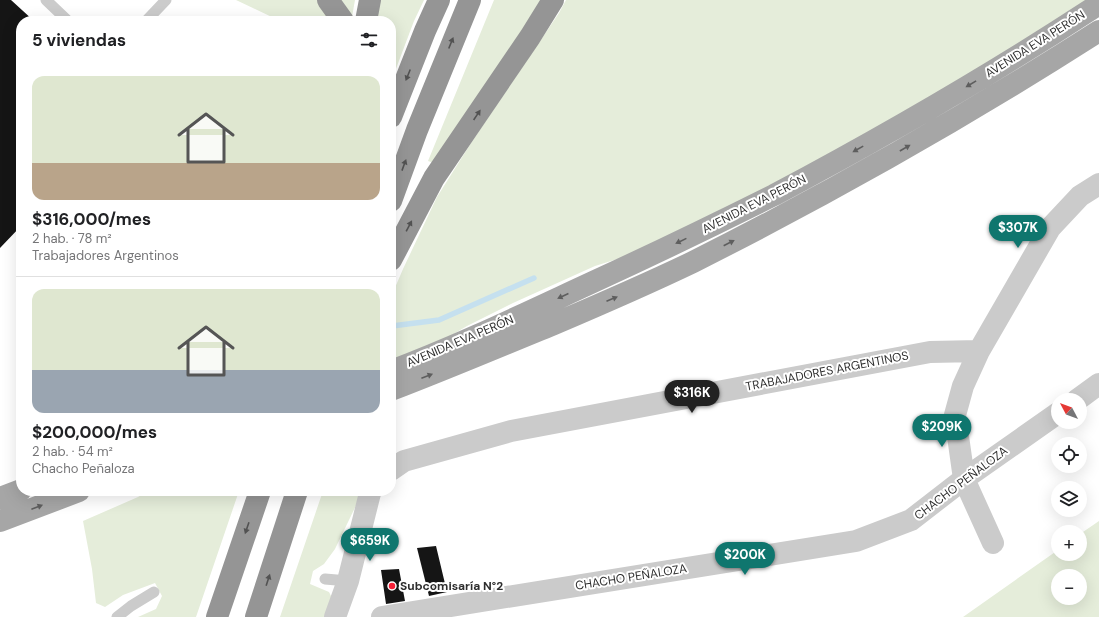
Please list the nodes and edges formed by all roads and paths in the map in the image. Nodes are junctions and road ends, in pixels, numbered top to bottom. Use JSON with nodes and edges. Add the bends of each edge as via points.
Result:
{"nodes":[{"id":1,"x":46,"y":0,"type":"edge"},
{"id":2,"x":166,"y":0,"type":"edge"},
{"id":3,"x":328,"y":0,"type":"edge"},
{"id":4,"x":370,"y":0,"type":"edge"},
{"id":5,"x":439,"y":0,"type":"edge"},
{"id":6,"x":470,"y":0,"type":"edge"},
{"id":7,"x":553,"y":0,"type":"edge"},
{"id":8,"x":1099,"y":4,"type":"edge"},
{"id":9,"x":63,"y":16,"type":"edge"},
{"id":10,"x":151,"y":16,"type":"edge"},
{"id":11,"x":339,"y":16,"type":"edge"},
{"id":12,"x":367,"y":16,"type":"edge"},
{"id":13,"x":1099,"y":31,"type":"edge"},
{"id":14,"x":396,"y":104,"type":"edge"},
{"id":15,"x":1099,"y":184,"type":"edge"},
{"id":16,"x":396,"y":187,"type":"edge"},
{"id":17,"x":396,"y":250,"type":"edge"},
{"id":18,"x":979,"y":351,"type":"junction"},
{"id":19,"x":396,"y":369,"type":"edge"},
{"id":20,"x":1099,"y":384,"type":"edge"},
{"id":21,"x":396,"y":388,"type":"edge"},
{"id":22,"x":1087,"y":393,"type":"edge"},
{"id":23,"x":1051,"y":418,"type":"edge"},
{"id":24,"x":398,"y":465,"type":"edge"},
{"id":25,"x":964,"y":479,"type":"junction"},
{"id":26,"x":16,"y":492,"type":"edge"},
{"id":27,"x":67,"y":496,"type":"edge"},
{"id":28,"x":258,"y":496,"type":"edge"},
{"id":29,"x":295,"y":496,"type":"edge"},
{"id":30,"x":369,"y":496,"type":"edge"},
{"id":31,"x":0,"y":498,"type":"edge"},
{"id":32,"x":0,"y":521,"type":"edge"},
{"id":33,"x":993,"y":543,"type":"dead end"},
{"id":34,"x":325,"y":579,"type":"dead end"},
{"id":35,"x":348,"y":581,"type":"junction"},
{"id":36,"x":154,"y":592,"type":"dead end"},
{"id":37,"x":117,"y":617,"type":"edge"},
{"id":38,"x":217,"y":617,"type":"edge"},
{"id":39,"x":256,"y":617,"type":"edge"},
{"id":40,"x":335,"y":617,"type":"edge"},
{"id":41,"x":382,"y":617,"type":"edge"}],
"edges":[{"from":1,"to":9,"type":"lane"},
{"from":2,"to":10,"type":"lane"},
{"from":3,"to":11,"type":"highway"},
{"from":4,"to":12,"type":"highway"},
{"from":5,"to":14,"type":"highway","one_way":true},
{"from":16,"to":6,"type":"highway","one_way":true},
{"from":17,"to":7,"type":"highway","one_way":true,"via":[[434,178]]},
{"from":8,"to":19,"type":"main road","name":"AVENIDA EVA PERÓN","one_way":true,"via":[[959,92],[774,195],[484,332]]},
{"from":21,"to":13,"type":"main road","name":"AVENIDA EVA PERÓN","one_way":true,"via":[[615,298],[783,216],[969,112]]},
{"from":15,"to":18,"type":"street","via":[[1080,196],[1050,228]]},
{"from":18,"to":24,"type":"street","name":"TRABAJADORES ARGENTINOS","via":[[930,352],[519,429]]},
{"from":18,"to":25,"type":"street","via":[[963,386],[955,415]]},
{"from":20,"to":22,"type":"street"},
{"from":23,"to":25,"type":"street","name":"CHACHO PEÑALOZA"},
{"from":25,"to":33,"type":"street"},
{"from":25,"to":41,"type":"street","name":"CHACHO PEÑALOZA","via":[[911,520],[856,541]]},
{"from":26,"to":31,"type":"main road"},
{"from":32,"to":27,"type":"main road","one_way":true},
{"from":28,"to":38,"type":"highway","one_way":true},
{"from":39,"to":29,"type":"highway","one_way":true},
{"from":30,"to":35,"type":"street"},
{"from":34,"to":35,"type":"lane"},
{"from":35,"to":40,"type":"street"},
{"from":36,"to":37,"type":"lane"}]}
